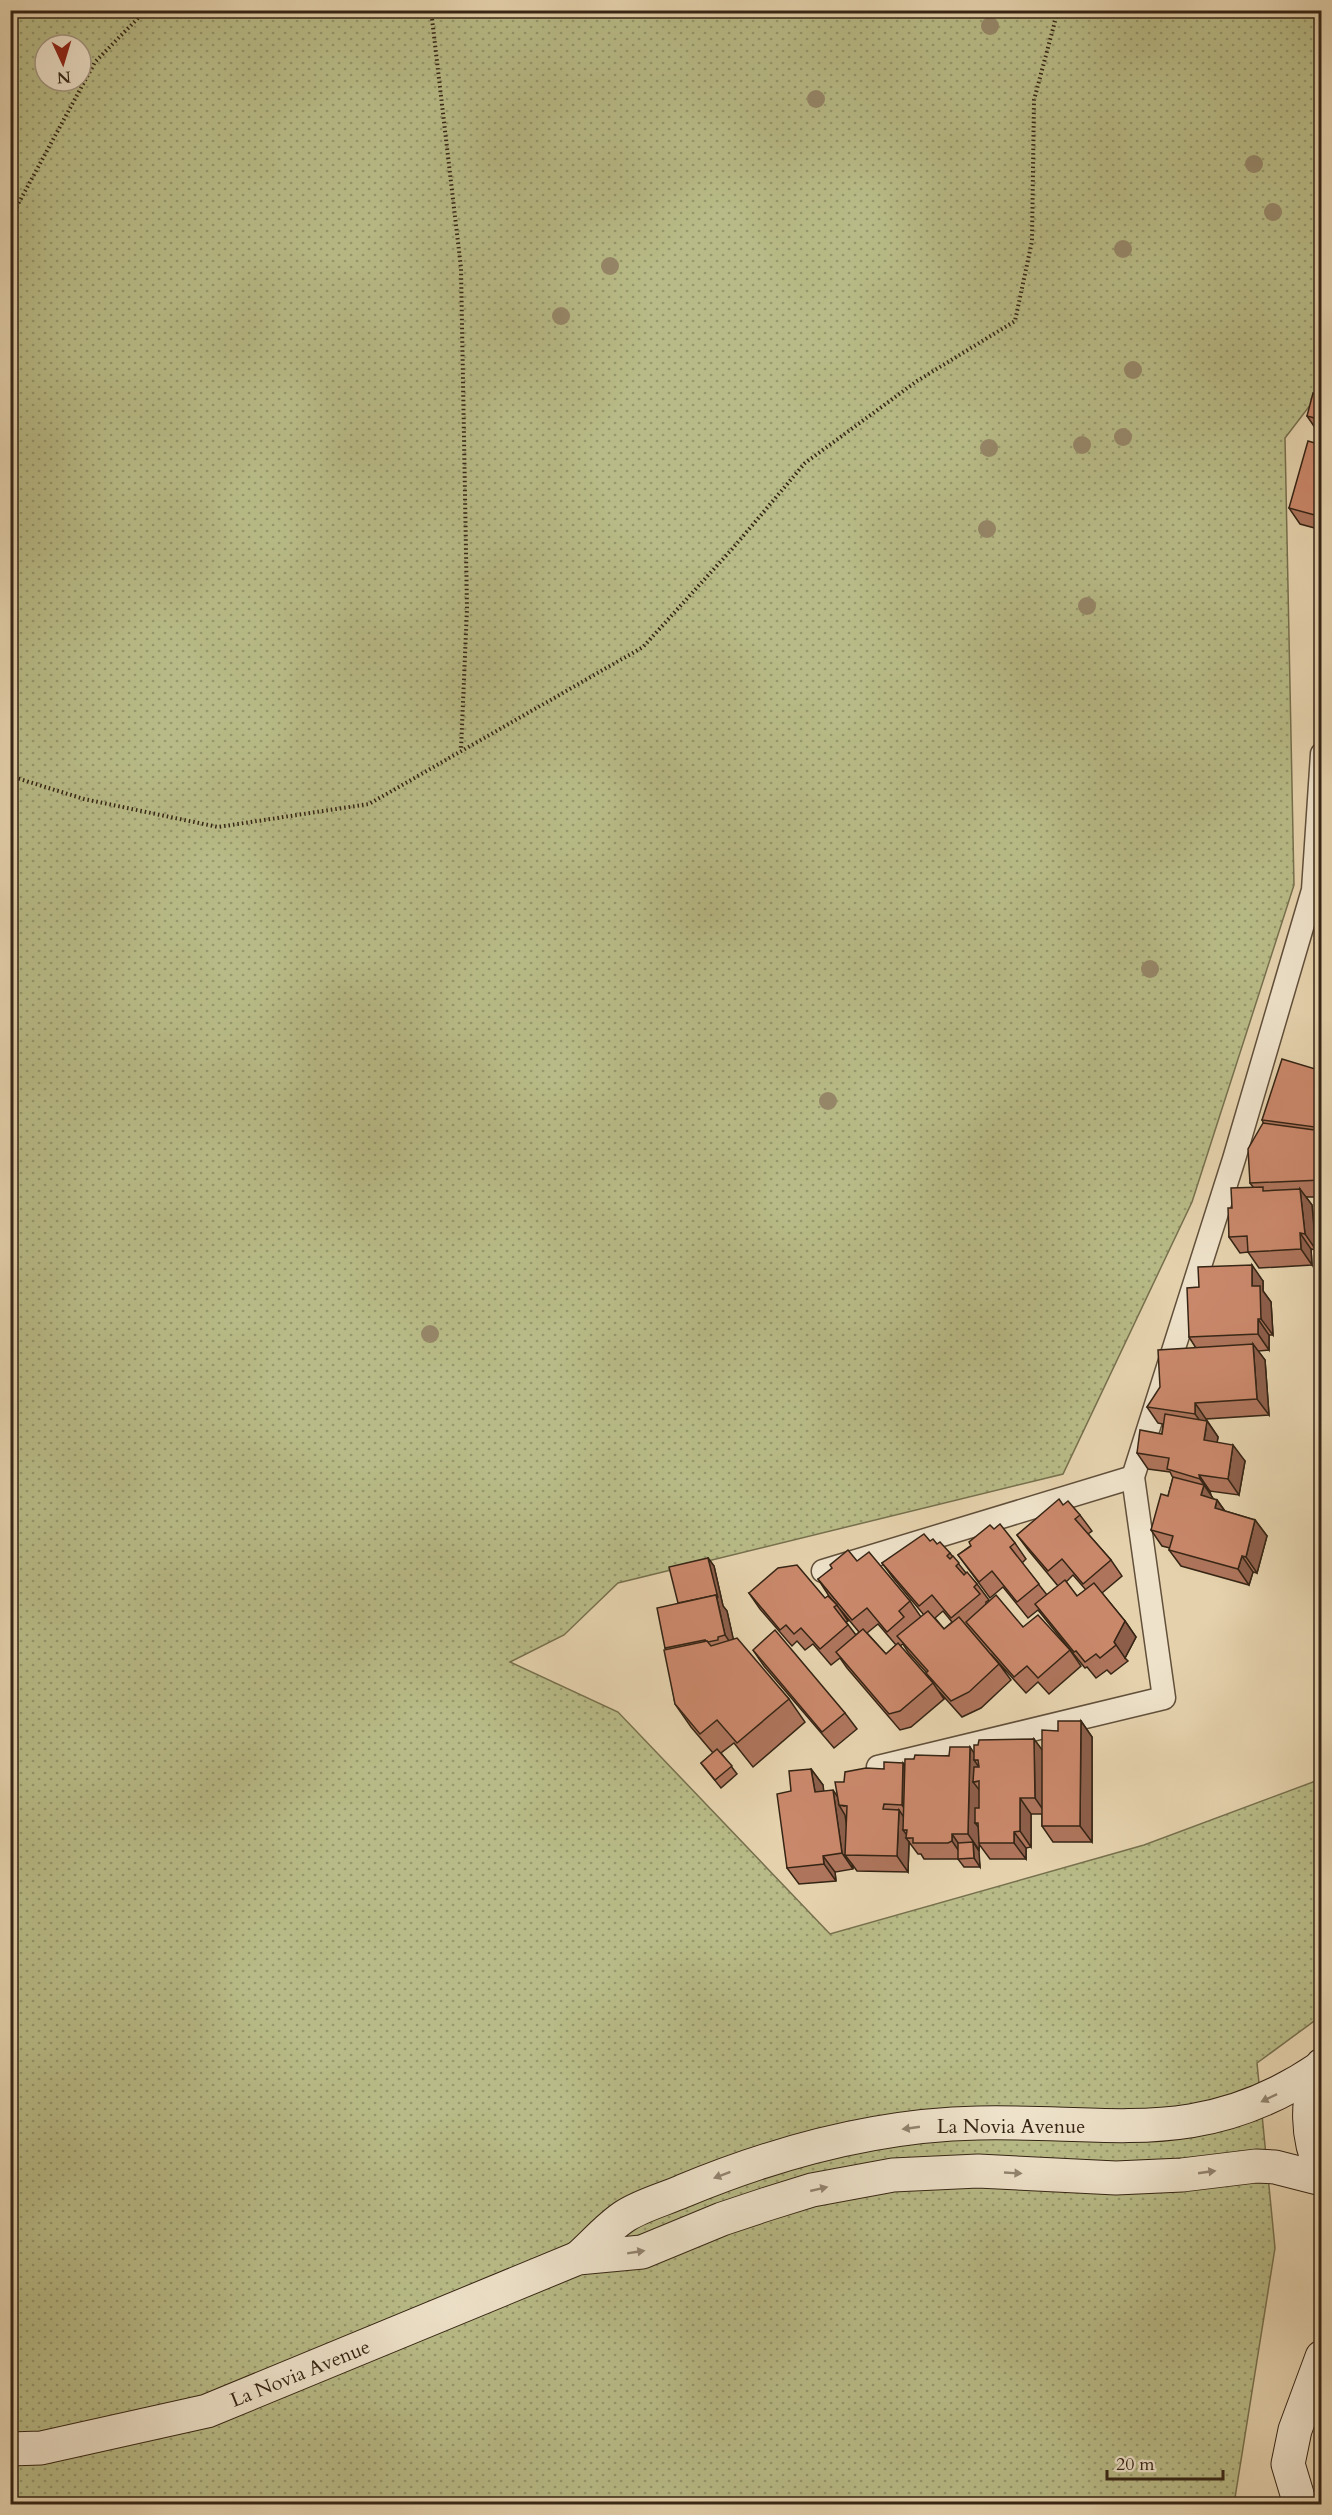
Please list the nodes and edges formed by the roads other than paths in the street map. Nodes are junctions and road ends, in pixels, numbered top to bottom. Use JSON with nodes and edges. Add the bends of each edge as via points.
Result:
{"nodes":[{"id":1,"x":1322,"y":754,"type":"edge"},
{"id":2,"x":1133,"y":1478,"type":"junction"},
{"id":3,"x":823,"y":1571,"type":"dead end"},
{"id":4,"x":878,"y":1767,"type":"edge"},
{"id":5,"x":1321,"y":2067,"type":"edge"},
{"id":6,"x":1322,"y":2171,"type":"edge"},
{"id":7,"x":1322,"y":2179,"type":"edge"},
{"id":8,"x":578,"y":2258,"type":"junction"},
{"id":9,"x":1322,"y":2357,"type":"edge"},
{"id":10,"x":10,"y":2449,"type":"edge"},
{"id":11,"x":1322,"y":2488,"type":"edge"},
{"id":12,"x":1300,"y":2505,"type":"edge"},
{"id":13,"x":1311,"y":2505,"type":"edge"}],
"edges":[{"from":1,"to":2,"type":"lane","via":[[1313,890],[1234,1159]]},
{"from":2,"to":3,"type":"lane"},
{"from":2,"to":4,"type":"lane","via":[[1164,1698]]},
{"from":5,"to":6,"type":"main road","via":[[1312,2093],[1310,2118],[1316,2160]]},
{"from":5,"to":8,"type":"main road","name":"La Novia Avenue","one_way":true,"via":[[1250,2107],[1196,2121],[1161,2126],[976,2122],[921,2126],[827,2142],[720,2175],[625,2216]]},
{"from":8,"to":7,"type":"main road","name":"La Novia Avenue","one_way":true,"via":[[642,2252],[812,2190],[892,2175],[978,2171],[1116,2178],[1256,2166]]},
{"from":8,"to":10,"type":"main road","name":"La Novia Avenue","via":[[207,2411],[41,2448]]},
{"from":9,"to":12,"type":"main road","via":[[1295,2430],[1288,2464]]},
{"from":11,"to":13,"type":"main road"}]}
